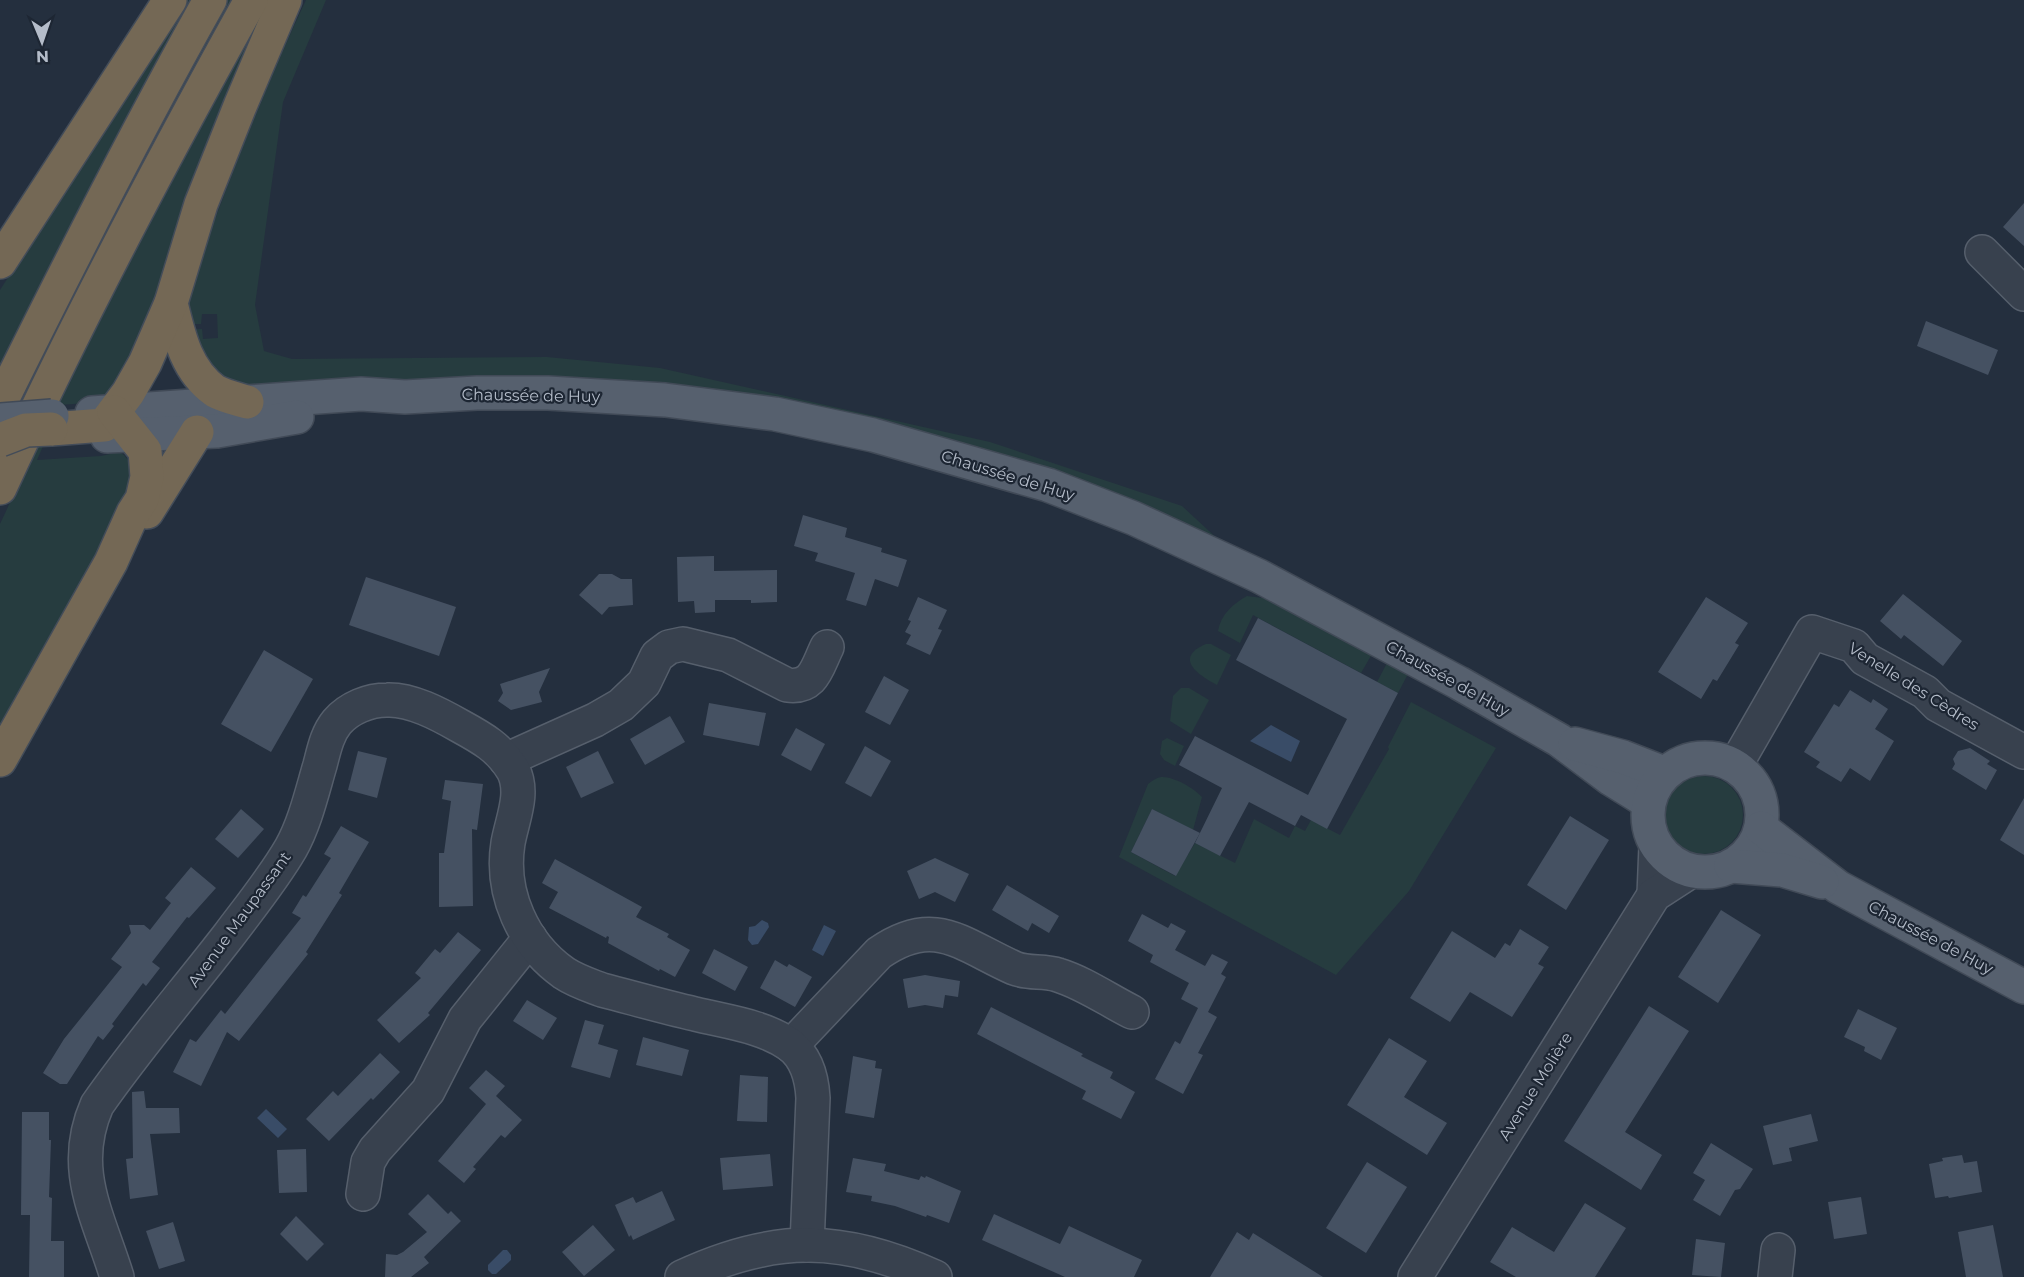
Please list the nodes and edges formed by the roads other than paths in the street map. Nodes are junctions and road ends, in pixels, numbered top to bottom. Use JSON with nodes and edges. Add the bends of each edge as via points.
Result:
{"nodes":[{"id":1,"x":170,"y":0,"type":"edge"},
{"id":2,"x":210,"y":0,"type":"edge"},
{"id":3,"x":251,"y":0,"type":"edge"},
{"id":4,"x":285,"y":0,"type":"edge"},
{"id":5,"x":1982,"y":252,"type":"dead end"},
{"id":6,"x":0,"y":262,"type":"edge"},
{"id":7,"x":2024,"y":294,"type":"edge"},
{"id":8,"x":171,"y":303,"type":"junction"},
{"id":9,"x":405,"y":397,"type":"junction"},
{"id":10,"x":247,"y":402,"type":"junction"},
{"id":11,"x":0,"y":404,"type":"edge"},
{"id":12,"x":0,"y":420,"type":"edge"},
{"id":13,"x":123,"y":423,"type":"junction"},
{"id":14,"x":51,"y":428,"type":"junction"},
{"id":15,"x":197,"y":432,"type":"junction"},
{"id":16,"x":0,"y":442,"type":"edge"},
{"id":17,"x":0,"y":488,"type":"edge"},
{"id":18,"x":111,"y":562,"type":"junction"},
{"id":19,"x":827,"y":647,"type":"dead end"},
{"id":20,"x":1559,"y":740,"type":"junction"},
{"id":21,"x":2024,"y":752,"type":"edge"},
{"id":22,"x":0,"y":760,"type":"edge"},
{"id":23,"x":506,"y":760,"type":"junction"},
{"id":24,"x":1735,"y":766,"type":"junction"},
{"id":25,"x":1664,"y":773,"type":"junction"},
{"id":26,"x":1648,"y":802,"type":"junction"},
{"id":27,"x":1761,"y":828,"type":"junction"},
{"id":28,"x":1656,"y":846,"type":"junction"},
{"id":29,"x":1731,"y":866,"type":"junction"},
{"id":30,"x":1691,"y":872,"type":"junction"},
{"id":31,"x":1838,"y":887,"type":"junction"},
{"id":32,"x":1654,"y":895,"type":"junction"},
{"id":33,"x":530,"y":938,"type":"junction"},
{"id":34,"x":2024,"y":987,"type":"edge"},
{"id":35,"x":1132,"y":1012,"type":"dead end"},
{"id":36,"x":791,"y":1046,"type":"junction"},
{"id":37,"x":363,"y":1194,"type":"dead end"},
{"id":38,"x":807,"y":1245,"type":"junction"},
{"id":39,"x":117,"y":1277,"type":"edge"},
{"id":40,"x":682,"y":1277,"type":"edge"},
{"id":41,"x":935,"y":1277,"type":"edge"},
{"id":42,"x":1415,"y":1277,"type":"edge"}],
"edges":[{"from":1,"to":6,"type":"highway"},
{"from":2,"to":11,"type":"highway"},
{"from":3,"to":17,"type":"highway","via":[[98,287]]},
{"from":4,"to":8,"type":"highway","via":[[201,204]]},
{"from":5,"to":7,"type":"street"},
{"from":8,"to":10,"type":"highway","via":[[191,367],[216,391]]},
{"from":8,"to":13,"type":"highway","via":[[128,393]]},
{"from":9,"to":10,"type":"main road","name":"Chaussée de Huy","via":[[361,394]]},
{"from":9,"to":15,"type":"main road","name":"Chaussée de Huy"},
{"from":9,"to":20,"type":"main road","name":"Chaussée de Huy","via":[[548,393],[665,400],[775,414],[964,459],[1048,485],[1176,536],[1270,581]]},
{"from":10,"to":13,"type":"main road","name":"Chaussée de Huy"},
{"from":12,"to":14,"type":"main road","bridge":true},
{"from":13,"to":14,"type":"highway"},
{"from":13,"to":15,"type":"main road","name":"Chaussée de Huy"},
{"from":13,"to":18,"type":"highway","via":[[145,451],[147,477],[142,499]]},
{"from":14,"to":16,"type":"highway","bridge":true,"via":[[26,430]]},
{"from":15,"to":18,"type":"highway"},
{"from":18,"to":22,"type":"highway"},
{"from":19,"to":23,"type":"street","via":[[810,681],[798,687],[728,655],[683,644],[669,646],[657,656],[644,683],[621,705]]},
{"from":20,"to":25,"type":"main road","name":"Chaussée de Huy"},
{"from":20,"to":26,"type":"main road","name":"Chaussée de Huy"},
{"from":21,"to":24,"type":"street","name":"Venelle des Cèdres","via":[[1938,705],[1925,692],[1865,658],[1854,646],[1812,632]]},
{"from":23,"to":33,"type":"street","name":"Avenue Maupassant","via":[[514,772],[517,802],[506,866],[516,912]]},
{"from":23,"to":39,"type":"street","name":"Avenue Maupassant","via":[[489,742],[410,703],[368,702],[338,720],[291,847],[265,888],[110,1086],[90,1122],[85,1173]]},
{"from":24,"to":25,"type":"main road","via":[[1719,759],[1690,759]]},
{"from":24,"to":27,"type":"main road","via":[[1754,785],[1760,799]]},
{"from":25,"to":26,"type":"main road"},
{"from":26,"to":28,"type":"main road","via":[[1649,832]]},
{"from":27,"to":29,"type":"main road","via":[[1745,856]]},
{"from":27,"to":31,"type":"main road","name":"Chaussée de Huy"},
{"from":28,"to":30,"type":"main road","via":[[1665,858]]},
{"from":28,"to":32,"type":"street","name":"Avenue Molière"},
{"from":29,"to":30,"type":"main road","via":[[1719,871]]},
{"from":29,"to":31,"type":"main road","name":"Chaussée de Huy","via":[[1782,870]]},
{"from":30,"to":32,"type":"street","name":"Avenue Molière"},
{"from":31,"to":34,"type":"main road","name":"Chaussée de Huy"},
{"from":32,"to":42,"type":"street","name":"Avenue Molière"},
{"from":33,"to":36,"type":"street","name":"Avenue Maupassant","via":[[548,960],[581,983],[763,1031]]},
{"from":33,"to":37,"type":"street","via":[[465,1019],[428,1091],[375,1150],[368,1162]]},
{"from":35,"to":36,"type":"street","via":[[1065,977],[1019,970],[956,939],[922,935],[891,945],[872,959]]},
{"from":36,"to":38,"type":"street","name":"Avenue Maupassant","via":[[807,1067],[813,1092]]},
{"from":38,"to":40,"type":"street","via":[[739,1255]]},
{"from":38,"to":41,"type":"street","via":[[873,1254]]}]}
